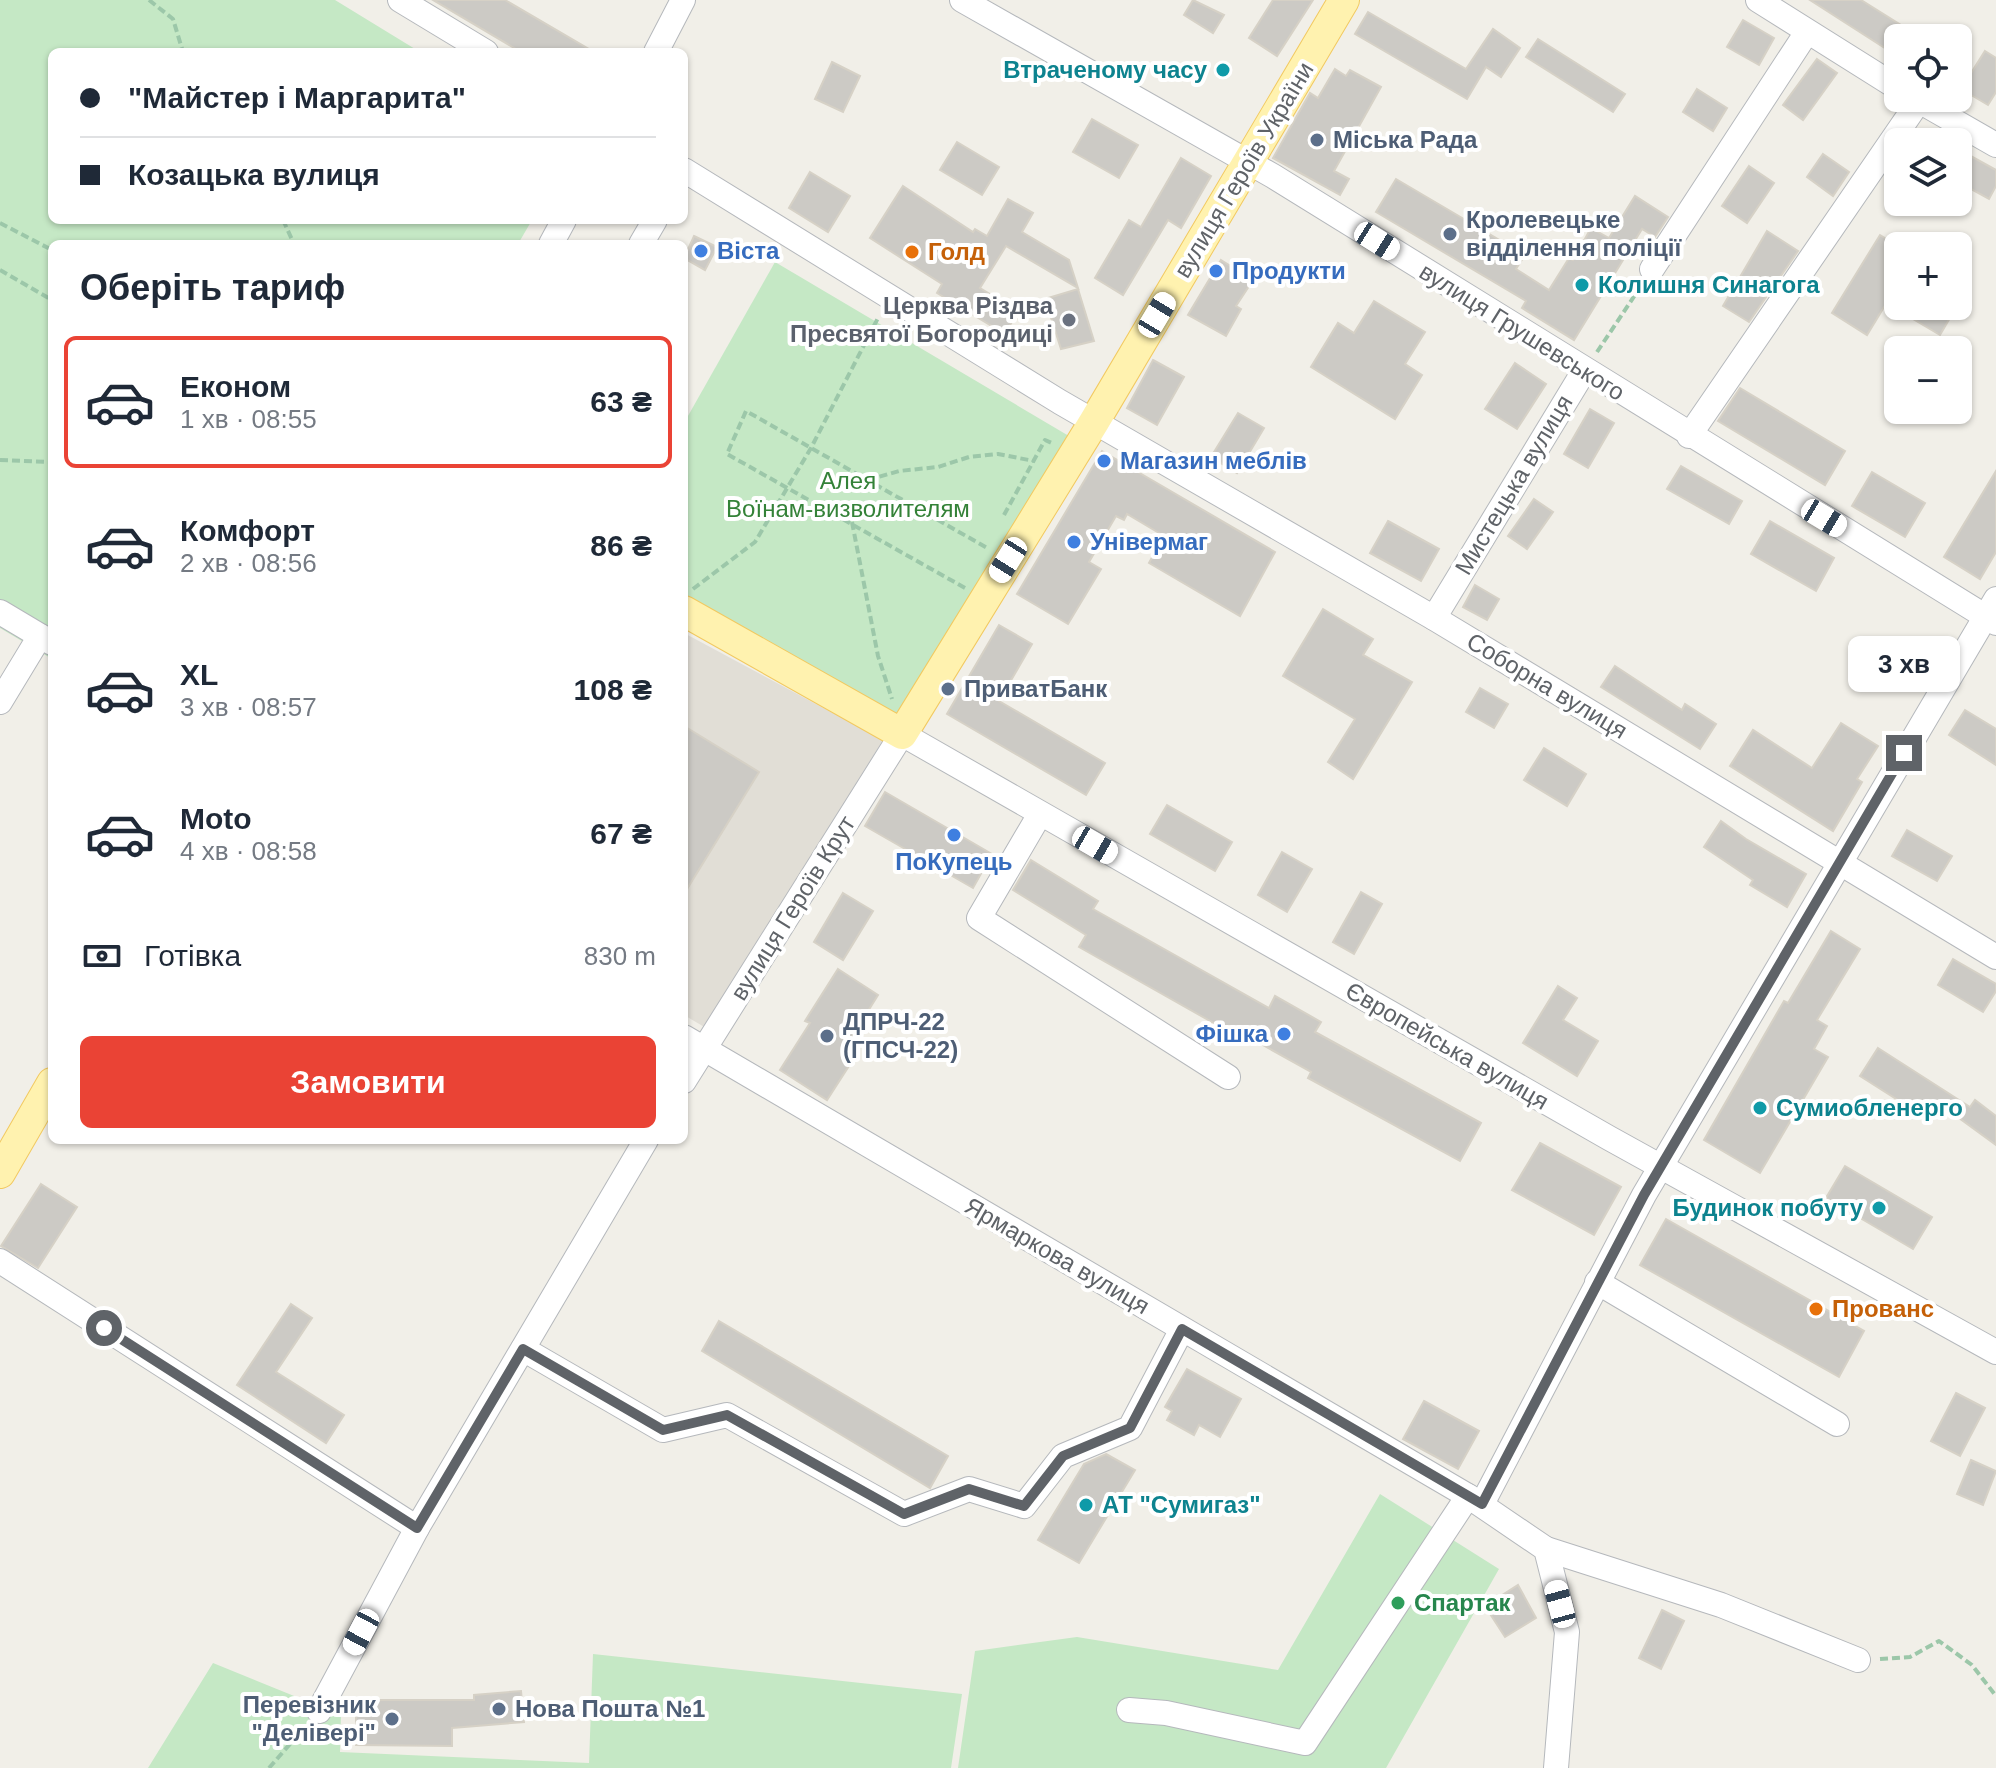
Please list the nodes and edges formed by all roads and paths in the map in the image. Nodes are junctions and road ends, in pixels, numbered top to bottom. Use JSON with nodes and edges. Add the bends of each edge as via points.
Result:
{"nodes":[{"id":1,"x":149,"y":0,"type":"edge"},
{"id":2,"x":400,"y":0,"type":"edge"},
{"id":3,"x":683,"y":0,"type":"edge"},
{"id":4,"x":962,"y":0,"type":"edge"},
{"id":5,"x":1344,"y":0,"type":"edge"},
{"id":6,"x":1758,"y":0,"type":"edge"},
{"id":7,"x":1807,"y":32,"type":"junction"},
{"id":8,"x":182,"y":48,"type":"edge"},
{"id":9,"x":479,"y":48,"type":"edge"},
{"id":10,"x":658,"y":48,"type":"edge"},
{"id":11,"x":1884,"y":80,"type":"edge"},
{"id":12,"x":1900,"y":112,"type":"edge"},
{"id":13,"x":1938,"y":112,"type":"edge"},
{"id":14,"x":1996,"y":145,"type":"edge"},
{"id":15,"x":1248,"y":162,"type":"junction"},
{"id":16,"x":688,"y":172,"type":"edge"},
{"id":17,"x":0,"y":223,"type":"edge"},
{"id":18,"x":48,"y":248,"type":"edge"},
{"id":19,"x":1652,"y":269,"type":"joint"},
{"id":20,"x":0,"y":270,"type":"edge"},
{"id":21,"x":890,"y":296,"type":"junction"},
{"id":22,"x":48,"y":298,"type":"edge"},
{"id":23,"x":1584,"y":371,"type":"junction"},
{"id":24,"x":1094,"y":422,"type":"junction"},
{"id":25,"x":1689,"y":436,"type":"junction"},
{"id":26,"x":811,"y":448,"type":"junction"},
{"id":27,"x":0,"y":460,"type":"edge"},
{"id":28,"x":1034,"y":461,"type":"dead end"},
{"id":29,"x":48,"y":462,"type":"edge"},
{"id":30,"x":868,"y":480,"type":"junction"},
{"id":31,"x":789,"y":486,"type":"junction"},
{"id":32,"x":852,"y":522,"type":"junction"},
{"id":33,"x":1008,"y":560,"type":"junction"},
{"id":34,"x":688,"y":593,"type":"edge"},
{"id":35,"x":984,"y":599,"type":"junction"},
{"id":36,"x":0,"y":612,"type":"edge"},
{"id":37,"x":688,"y":613,"type":"edge"},
{"id":38,"x":1993,"y":613,"type":"edge"},
{"id":39,"x":1434,"y":618,"type":"junction"},
{"id":40,"x":46,"y":640,"type":"edge"},
{"id":41,"x":0,"y":702,"type":"edge"},
{"id":42,"x":902,"y":734,"type":"junction"},
{"id":43,"x":1040,"y":814,"type":"junction"},
{"id":44,"x":1840,"y":863,"type":"junction"},
{"id":45,"x":1996,"y":957,"type":"edge"},
{"id":46,"x":694,"y":1044,"type":"edge"},
{"id":47,"x":688,"y":1066,"type":"edge"},
{"id":48,"x":1228,"y":1077,"type":"dead end"},
{"id":49,"x":48,"y":1090,"type":"edge"},
{"id":50,"x":644,"y":1144,"type":"edge"},
{"id":51,"x":1662,"y":1166,"type":"junction"},
{"id":52,"x":0,"y":1173,"type":"edge"},
{"id":53,"x":0,"y":1261,"type":"edge"},
{"id":54,"x":1597,"y":1282,"type":"junction"},
{"id":55,"x":1182,"y":1329,"type":"junction"},
{"id":56,"x":523,"y":1349,"type":"junction"},
{"id":57,"x":1996,"y":1352,"type":"edge"},
{"id":58,"x":1837,"y":1424,"type":"dead end"},
{"id":59,"x":1475,"y":1500,"type":"junction"},
{"id":60,"x":417,"y":1528,"type":"junction"},
{"id":61,"x":1546,"y":1549,"type":"junction"},
{"id":62,"x":1858,"y":1660,"type":"joint"},
{"id":63,"x":1996,"y":1696,"type":"edge"},
{"id":64,"x":1129,"y":1710,"type":"dead end"},
{"id":65,"x":319,"y":1711,"type":"joint"},
{"id":66,"x":269,"y":1768,"type":"edge"},
{"id":67,"x":1556,"y":1768,"type":"edge"}],
"edges":[{"from":1,"to":8,"type":"path","via":[[173,19]]},
{"from":2,"to":9,"type":"street"},
{"from":3,"to":10,"type":"street"},
{"from":4,"to":15,"type":"street","name":"вулиця Грушевського"},
{"from":5,"to":15,"type":"main road","name":"вулиця Героїв України"},
{"from":6,"to":7,"type":"street"},
{"from":7,"to":11,"type":"street"},
{"from":7,"to":19,"type":"street"},
{"from":12,"to":25,"type":"street"},
{"from":13,"to":14,"type":"street"},
{"from":15,"to":23,"type":"street","name":"вулиця Грушевського"},
{"from":15,"to":24,"type":"main road","name":"вулиця Героїв України"},
{"from":16,"to":21,"type":"street","name":"Соборна вулиця"},
{"from":17,"to":18,"type":"path"},
{"from":19,"to":23,"type":"path","name":"Мистецька вулиця"},
{"from":20,"to":22,"type":"path"},
{"from":21,"to":24,"type":"street","name":"Соборна вулиця"},
{"from":21,"to":26,"type":"path"},
{"from":23,"to":25,"type":"street","name":"вулиця Грушевського"},
{"from":23,"to":39,"type":"street","name":"Мистецька вулиця"},
{"from":24,"to":33,"type":"main road","name":"вулиця Героїв України"},
{"from":24,"to":39,"type":"street","name":"Соборна вулиця"},
{"from":25,"to":38,"type":"street","name":"вулиця Грушевського"},
{"from":26,"to":30,"type":"path"},
{"from":26,"to":31,"type":"path"},
{"from":26,"to":31,"type":"path","via":[[746,411],[727,454]]},
{"from":27,"to":29,"type":"path"},
{"from":28,"to":30,"type":"path","via":[[998,454],[969,457]]},
{"from":30,"to":33,"type":"path"},
{"from":31,"to":32,"type":"path"},
{"from":31,"to":34,"type":"path","via":[[755,542]]},
{"from":32,"to":35,"type":"path"},
{"from":32,"to":42,"type":"path","via":[[878,656]]},
{"from":33,"to":35,"type":"main road","name":"вулиця Героїв України"},
{"from":35,"to":42,"type":"main road","name":"вулиця Героїв України"},
{"from":36,"to":40,"type":"street"},
{"from":37,"to":42,"type":"main road"},
{"from":38,"to":44,"type":"street"},
{"from":39,"to":44,"type":"street","name":"Соборна вулиця"},
{"from":40,"to":41,"type":"street"},
{"from":42,"to":43,"type":"street","name":"Європейська вулиця"},
{"from":42,"to":46,"type":"street","name":"вулиця Героїв Крут"},
{"from":43,"to":48,"type":"street","via":[[979,918]]},
{"from":43,"to":51,"type":"street","name":"Європейська вулиця"},
{"from":44,"to":45,"type":"street","name":"Соборна вулиця"},
{"from":44,"to":51,"type":"street"},
{"from":46,"to":47,"type":"street","name":"вулиця Героїв Крут"},
{"from":46,"to":55,"type":"street","name":"Ярмаркова вулиця"},
{"from":49,"to":52,"type":"main road"},
{"from":50,"to":56,"type":"street"},
{"from":51,"to":54,"type":"street"},
{"from":51,"to":57,"type":"street","name":"Європейська вулиця"},
{"from":53,"to":60,"type":"street"},
{"from":54,"to":58,"type":"street"},
{"from":54,"to":59,"type":"street"},
{"from":55,"to":56,"type":"street","via":[[1130,1428],[1063,1456],[1024,1506],[969,1489],[904,1514],[727,1415],[663,1430]]},
{"from":55,"to":59,"type":"street","name":"Ярмаркова вулиця"},
{"from":56,"to":60,"type":"street"},
{"from":59,"to":61,"type":"street","name":"Ярмаркова вулиця"},
{"from":59,"to":64,"type":"street","via":[[1305,1743]]},
{"from":60,"to":65,"type":"street"},
{"from":61,"to":62,"type":"street","name":"Ярмаркова вулиця","via":[[1721,1605]]},
{"from":61,"to":67,"type":"street","via":[[1567,1632]]},
{"from":62,"to":63,"type":"path","via":[[1910,1657],[1939,1641],[1972,1665]]},
{"from":65,"to":66,"type":"path"}]}
